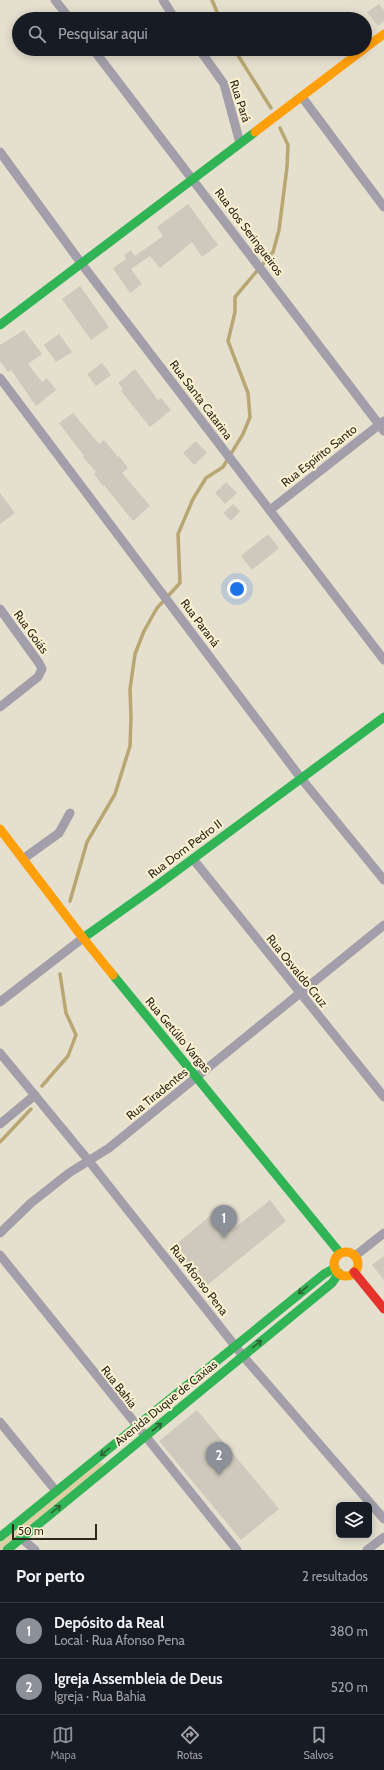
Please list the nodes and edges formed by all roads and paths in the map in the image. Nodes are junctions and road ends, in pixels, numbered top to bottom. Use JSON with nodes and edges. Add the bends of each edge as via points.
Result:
{"nodes":[{"id":1,"x":55,"y":0,"type":"edge"},
{"id":2,"x":163,"y":0,"type":"edge"},
{"id":3,"x":64,"y":12,"type":"edge"},
{"id":4,"x":170,"y":12,"type":"edge"},
{"id":5,"x":384,"y":34,"type":"edge"},
{"id":6,"x":372,"y":43,"type":"edge"},
{"id":7,"x":98,"y":56,"type":"edge"},
{"id":8,"x":204,"y":56,"type":"edge"},
{"id":9,"x":356,"y":56,"type":"edge"},
{"id":10,"x":302,"y":97,"type":"junction"},
{"id":11,"x":240,"y":143,"type":"junction"},
{"id":12,"x":0,"y":152,"type":"edge"},
{"id":13,"x":193,"y":179,"type":"junction"},
{"id":14,"x":384,"y":207,"type":"edge"},
{"id":15,"x":81,"y":263,"type":"junction"},
{"id":16,"x":0,"y":325,"type":"edge"},
{"id":17,"x":0,"y":378,"type":"edge"},
{"id":18,"x":382,"y":426,"type":"edge"},
{"id":19,"x":270,"y":510,"type":"junction"},
{"id":20,"x":0,"y":609,"type":"edge"},
{"id":21,"x":384,"y":660,"type":"edge"},
{"id":22,"x":0,"y":707,"type":"edge"},
{"id":23,"x":384,"y":717,"type":"edge"},
{"id":24,"x":300,"y":777,"type":"junction"},
{"id":25,"x":70,"y":813,"type":"dead end"},
{"id":26,"x":0,"y":830,"type":"edge"},
{"id":27,"x":22,"y":859,"type":"junction"},
{"id":28,"x":193,"y":859,"type":"junction"},
{"id":29,"x":384,"y":880,"type":"edge"},
{"id":30,"x":384,"y":924,"type":"edge"},
{"id":31,"x":83,"y":938,"type":"junction"},
{"id":32,"x":299,"y":993,"type":"junction"},
{"id":33,"x":0,"y":1002,"type":"edge"},
{"id":34,"x":0,"y":1052,"type":"edge"},
{"id":35,"x":197,"y":1076,"type":"junction"},
{"id":36,"x":35,"y":1094,"type":"junction"},
{"id":37,"x":384,"y":1097,"type":"edge"},
{"id":38,"x":0,"y":1124,"type":"edge"},
{"id":39,"x":89,"y":1161,"type":"junction"},
{"id":40,"x":384,"y":1232,"type":"edge"},
{"id":41,"x":0,"y":1233,"type":"edge"},
{"id":42,"x":340,"y":1253,"type":"junction"},
{"id":43,"x":0,"y":1255,"type":"edge"},
{"id":44,"x":355,"y":1256,"type":"junction"},
{"id":45,"x":337,"y":1271,"type":"junction"},
{"id":46,"x":354,"y":1272,"type":"junction"},
{"id":47,"x":384,"y":1309,"type":"edge"},
{"id":48,"x":235,"y":1346,"type":"junction"},
{"id":49,"x":243,"y":1356,"type":"junction"},
{"id":50,"x":0,"y":1422,"type":"edge"},
{"id":51,"x":136,"y":1426,"type":"junction"},
{"id":52,"x":145,"y":1437,"type":"junction"},
{"id":53,"x":56,"y":1491,"type":"junction"},
{"id":54,"x":384,"y":1519,"type":"edge"},
{"id":55,"x":384,"y":1537,"type":"edge"},
{"id":56,"x":0,"y":1538,"type":"edge"},
{"id":57,"x":18,"y":1541,"type":"junction"},
{"id":58,"x":7,"y":1550,"type":"edge"},
{"id":59,"x":35,"y":1550,"type":"edge"},
{"id":60,"x":237,"y":1550,"type":"edge"},
{"id":61,"x":367,"y":1550,"type":"edge"}],
"edges":[{"from":1,"to":3,"type":"street"},
{"from":2,"to":4,"type":"street"},
{"from":5,"to":6,"type":"street"},
{"from":7,"to":13,"type":"street","name":"Rua dos Seringueiros"},
{"from":8,"to":11,"type":"street","name":"Rua Pará","via":[[224,84]]},
{"from":9,"to":10,"type":"street"},
{"from":10,"to":11,"type":"street"},
{"from":10,"to":14,"type":"street"},
{"from":11,"to":13,"type":"street"},
{"from":12,"to":15,"type":"street","name":"Rua Santa Catarina"},
{"from":13,"to":15,"type":"street"},
{"from":13,"to":18,"type":"street","name":"Rua dos Seringueiros"},
{"from":15,"to":16,"type":"street"},
{"from":15,"to":19,"type":"street","name":"Rua Santa Catarina"},
{"from":17,"to":24,"type":"street","name":"Rua Paraná"},
{"from":18,"to":19,"type":"street","name":"Rua Espírito Santo"},
{"from":19,"to":21,"type":"street","name":"Rua Santa Catarina"},
{"from":20,"to":22,"type":"street","name":"Rua Goiás","via":[[42,669],[38,677]]},
{"from":23,"to":24,"type":"street","name":"Rua Dom Pedro II"},
{"from":24,"to":28,"type":"street","name":"Rua Dom Pedro II"},
{"from":24,"to":29,"type":"street","name":"Rua Paraná"},
{"from":25,"to":27,"type":"street","via":[[59,833]]},
{"from":26,"to":27,"type":"street","name":"Rua Getúlio Vargas"},
{"from":27,"to":31,"type":"street","name":"Rua Getúlio Vargas"},
{"from":28,"to":31,"type":"street","name":"Rua Dom Pedro II"},
{"from":28,"to":32,"type":"street","name":"Rua Osvaldo Cruz"},
{"from":30,"to":32,"type":"street","name":"Rua Tiradentes"},
{"from":31,"to":33,"type":"street","name":"Rua Dom Pedro II"},
{"from":31,"to":35,"type":"street","name":"Rua Getúlio Vargas"},
{"from":32,"to":35,"type":"street","name":"Rua Tiradentes"},
{"from":32,"to":37,"type":"street","name":"Rua Osvaldo Cruz"},
{"from":34,"to":36,"type":"street","name":"Rua Afonso Pena"},
{"from":35,"to":39,"type":"street","name":"Rua Tiradentes","via":[[109,1148]]},
{"from":35,"to":42,"type":"street","name":"Rua Getúlio Vargas"},
{"from":36,"to":38,"type":"street"},
{"from":36,"to":39,"type":"street","name":"Rua Afonso Pena"},
{"from":39,"to":41,"type":"street","name":"Rua Tiradentes","via":[[31,1202]]},
{"from":39,"to":48,"type":"street","name":"Rua Afonso Pena"},
{"from":40,"to":44,"type":"street"},
{"from":42,"to":44,"type":"street","via":[[349,1252]]},
{"from":42,"to":45,"type":"street","via":[[335,1258]]},
{"from":43,"to":51,"type":"street","name":"Rua Bahia"},
{"from":44,"to":46,"type":"street","via":[[358,1265]]},
{"from":45,"to":46,"type":"street","via":[[347,1276]]},
{"from":45,"to":48,"type":"street","name":"Avenida Duque de Caxias","one_way":true,"via":[[324,1274]]},
{"from":49,"to":45,"type":"street","name":"Avenida Duque de Caxias","one_way":true,"via":[[332,1283]]},
{"from":46,"to":47,"type":"street"},
{"from":48,"to":49,"type":"street","name":"Rua Afonso Pena"},
{"from":48,"to":51,"type":"street","name":"Avenida Duque de Caxias"},
{"from":52,"to":49,"type":"street","name":"Avenida Duque de Caxias","one_way":true},
{"from":49,"to":54,"type":"street","name":"Rua Afonso Pena"},
{"from":50,"to":53,"type":"street"},
{"from":51,"to":52,"type":"street","name":"Rua Bahia"},
{"from":51,"to":53,"type":"street","name":"Avenida Duque de Caxias","one_way":true},
{"from":57,"to":52,"type":"street","name":"Avenida Duque de Caxias","one_way":true},
{"from":52,"to":60,"type":"street","name":"Rua Bahia"},
{"from":53,"to":56,"type":"street","name":"Avenida Duque de Caxias"},
{"from":55,"to":61,"type":"street"},
{"from":57,"to":58,"type":"street","name":"Avenida Duque de Caxias"},
{"from":57,"to":59,"type":"street"}]}
